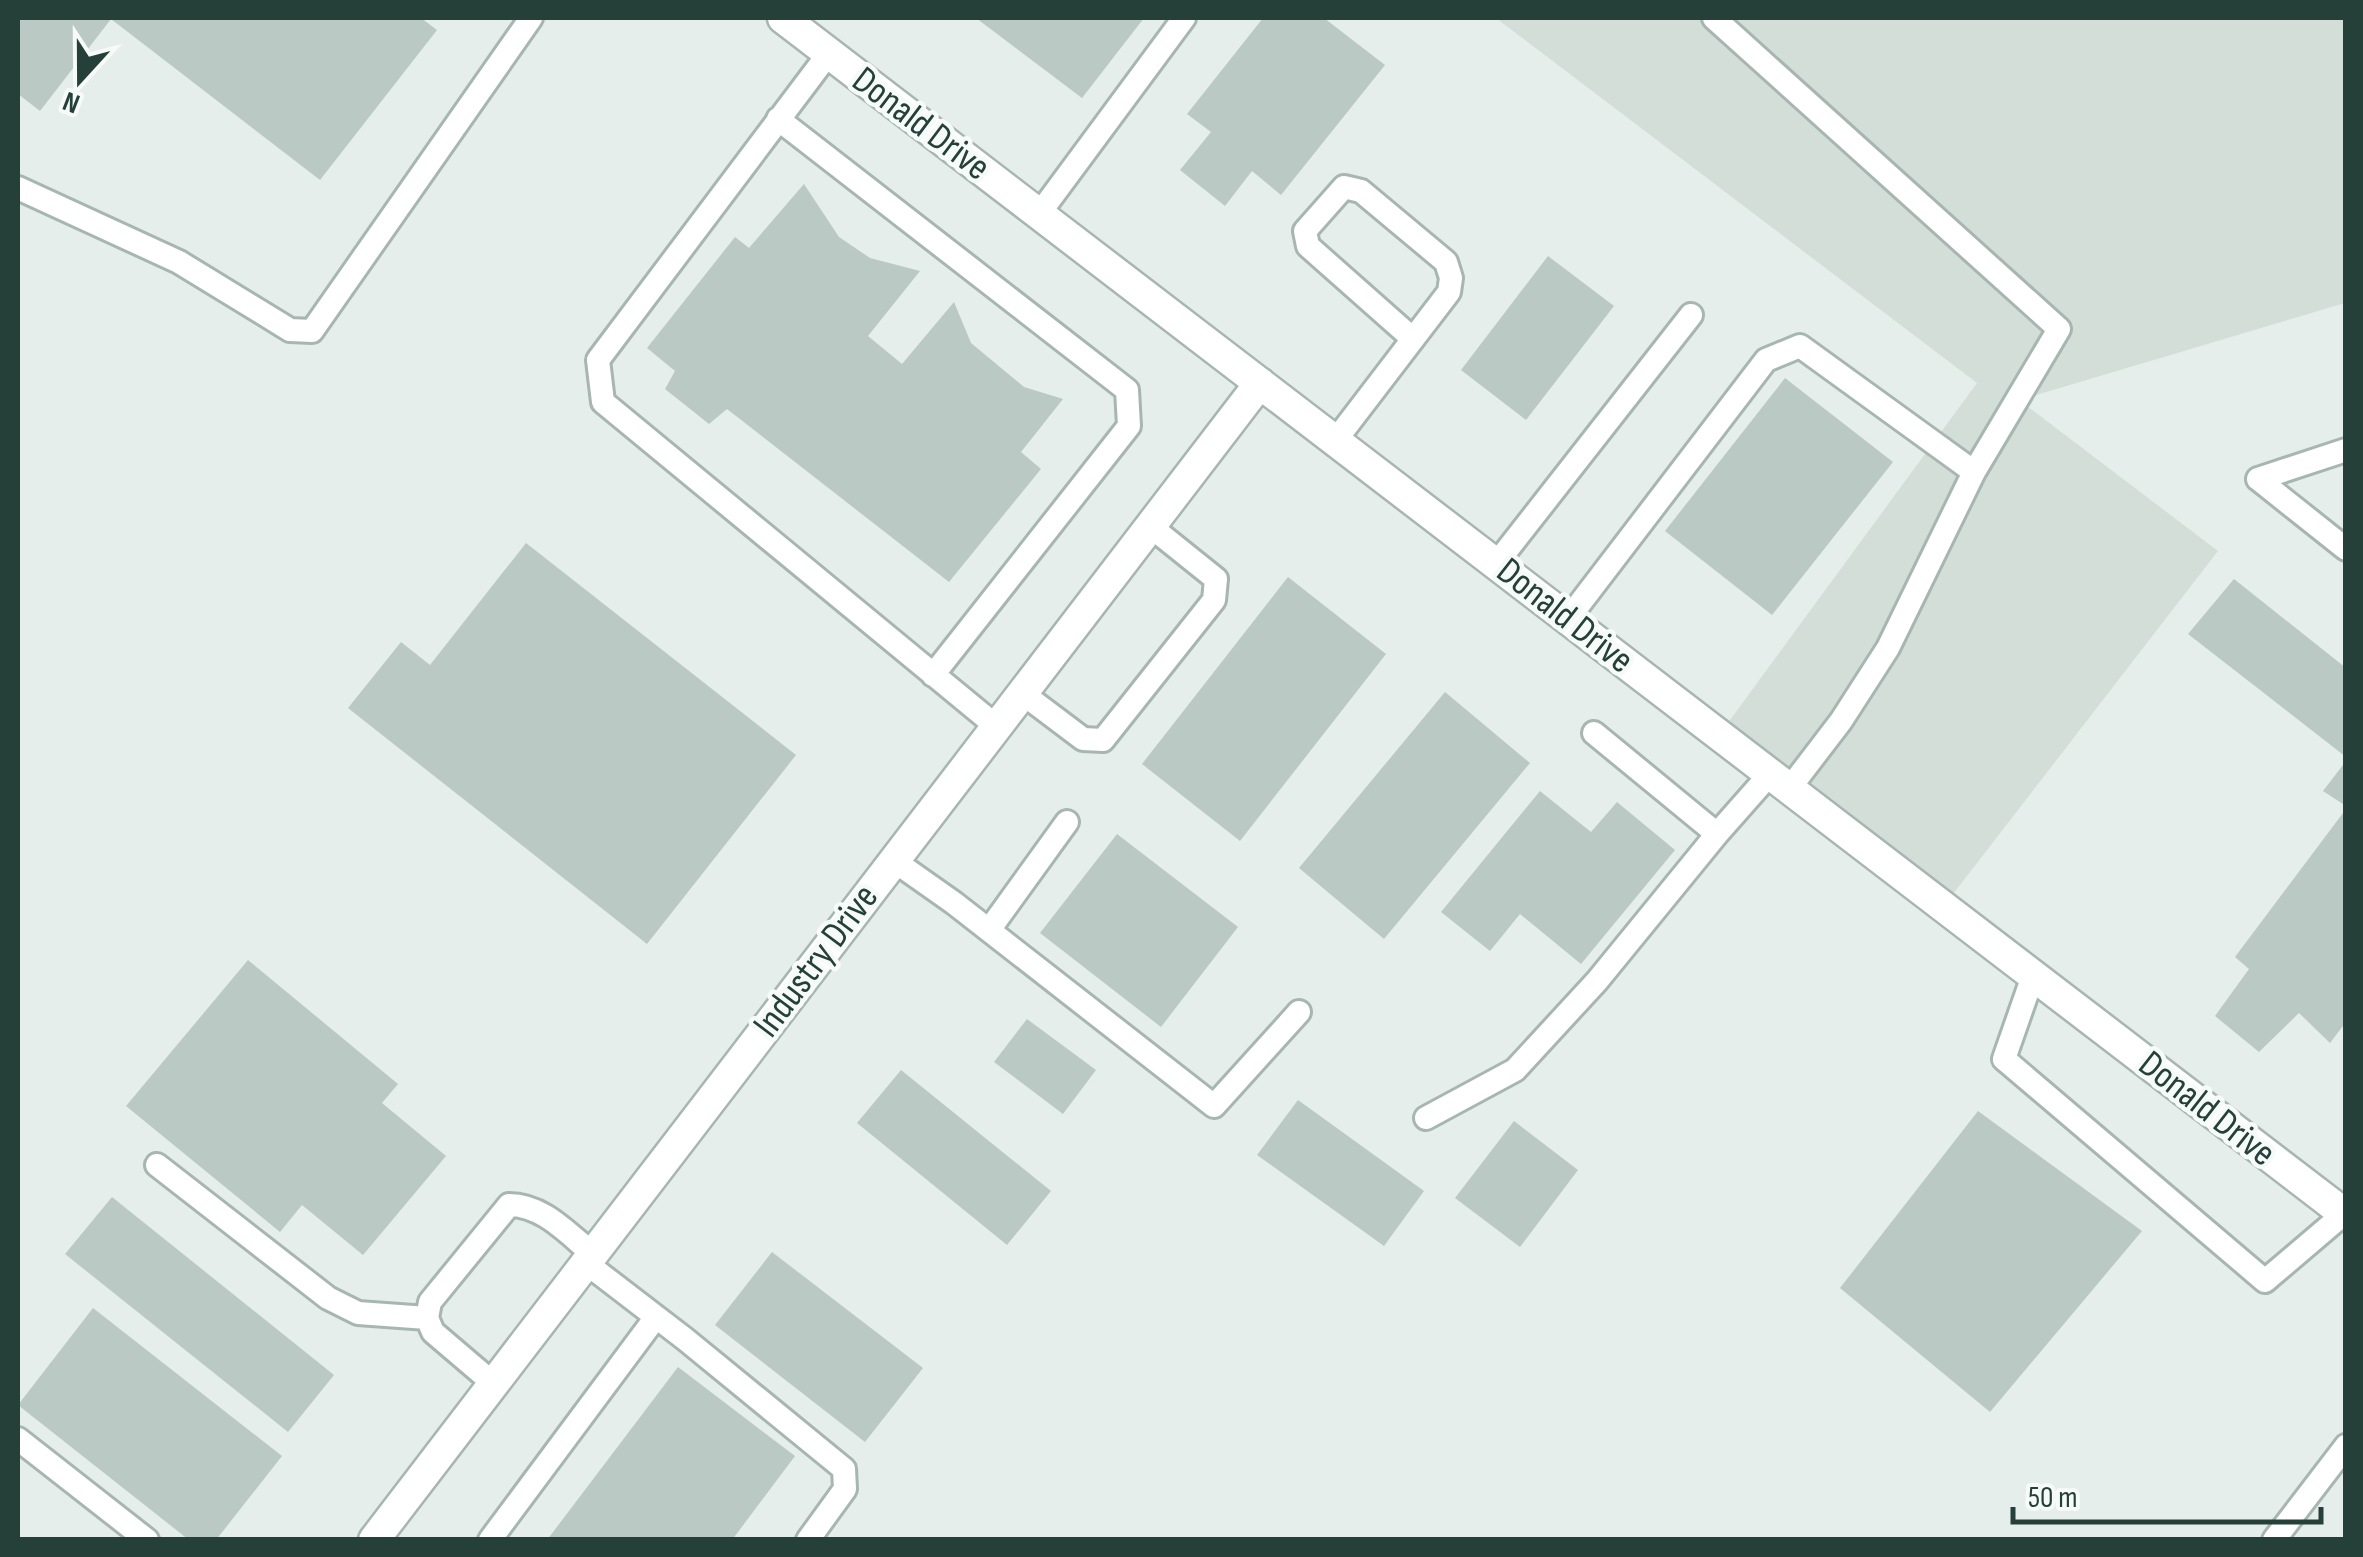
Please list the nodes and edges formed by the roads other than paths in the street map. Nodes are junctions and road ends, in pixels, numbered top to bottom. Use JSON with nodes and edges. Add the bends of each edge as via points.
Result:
{"nodes":[{"id":1,"x":531,"y":18,"type":"edge"},
{"id":2,"x":783,"y":18,"type":"edge"},
{"id":3,"x":1184,"y":18,"type":"edge"},
{"id":4,"x":1714,"y":18,"type":"edge"},
{"id":5,"x":829,"y":53,"type":"junction"},
{"id":6,"x":778,"y":120,"type":"junction"},
{"id":7,"x":18,"y":188,"type":"edge"},
{"id":8,"x":1039,"y":214,"type":"junction"},
{"id":9,"x":1691,"y":315,"type":"dead end"},
{"id":10,"x":1413,"y":339,"type":"junction"},
{"id":11,"x":1260,"y":383,"type":"junction"},
{"id":12,"x":1335,"y":440,"type":"junction"},
{"id":13,"x":2346,"y":450,"type":"edge"},
{"id":14,"x":1974,"y":472,"type":"junction"},
{"id":15,"x":1150,"y":526,"type":"junction"},
{"id":16,"x":2346,"y":549,"type":"edge"},
{"id":17,"x":1496,"y":564,"type":"junction"},
{"id":18,"x":1568,"y":619,"type":"junction"},
{"id":19,"x":933,"y":674,"type":"junction"},
{"id":20,"x":1022,"y":693,"type":"junction"},
{"id":21,"x":996,"y":726,"type":"junction"},
{"id":22,"x":1594,"y":734,"type":"dead end"},
{"id":23,"x":1779,"y":781,"type":"junction"},
{"id":24,"x":1067,"y":822,"type":"dead end"},
{"id":25,"x":1716,"y":834,"type":"junction"},
{"id":26,"x":893,"y":860,"type":"junction"},
{"id":27,"x":989,"y":930,"type":"junction"},
{"id":28,"x":2034,"y":976,"type":"junction"},
{"id":29,"x":1299,"y":1012,"type":"dead end"},
{"id":30,"x":1426,"y":1118,"type":"dead end"},
{"id":31,"x":157,"y":1165,"type":"dead end"},
{"id":32,"x":2344,"y":1213,"type":"edge"},
{"id":33,"x":589,"y":1258,"type":"junction"},
{"id":34,"x":656,"y":1317,"type":"junction"},
{"id":35,"x":427,"y":1318,"type":"junction"},
{"id":36,"x":494,"y":1384,"type":"junction"},
{"id":37,"x":18,"y":1439,"type":"edge"},
{"id":38,"x":2346,"y":1446,"type":"edge"},
{"id":39,"x":384,"y":1536,"type":"edge"},
{"id":40,"x":146,"y":1540,"type":"edge"},
{"id":41,"x":490,"y":1540,"type":"edge"},
{"id":42,"x":808,"y":1540,"type":"edge"},
{"id":43,"x":2274,"y":1540,"type":"edge"}],
"edges":[{"from":1,"to":7,"type":"lane","via":[[312,331],[290,330],[179,262]]},
{"from":2,"to":5,"type":"street","name":"Donald Drive"},
{"from":3,"to":8,"type":"lane"},
{"from":4,"to":14,"type":"lane","via":[[2059,328]]},
{"from":5,"to":6,"type":"lane"},
{"from":5,"to":8,"type":"street","name":"Donald Drive"},
{"from":6,"to":19,"type":"lane","via":[[598,360],[603,402]]},
{"from":6,"to":19,"type":"lane","via":[[1127,390],[1130,426]]},
{"from":8,"to":11,"type":"street","name":"Donald Drive"},
{"from":9,"to":17,"type":"lane"},
{"from":10,"to":10,"type":"lane","via":[[1449,292],[1446,262],[1361,191],[1344,187],[1305,231],[1308,246]]},
{"from":10,"to":12,"type":"lane"},
{"from":11,"to":12,"type":"street","name":"Donald Drive"},
{"from":11,"to":15,"type":"street","name":"Industry Drive"},
{"from":12,"to":17,"type":"street","name":"Donald Drive"},
{"from":13,"to":16,"type":"lane","via":[[2258,478]]},
{"from":14,"to":18,"type":"lane","via":[[1800,346],[1766,360]]},
{"from":14,"to":23,"type":"lane","via":[[1888,648],[1842,721]]},
{"from":15,"to":20,"type":"street","name":"Industry Drive"},
{"from":15,"to":20,"type":"lane","via":[[1216,579],[1214,600],[1103,740],[1083,739]]},
{"from":17,"to":18,"type":"street","name":"Donald Drive"},
{"from":18,"to":23,"type":"street","name":"Donald Drive"},
{"from":19,"to":21,"type":"lane"},
{"from":20,"to":21,"type":"street","name":"Industry Drive"},
{"from":21,"to":26,"type":"street","name":"Industry Drive"},
{"from":22,"to":25,"type":"lane"},
{"from":23,"to":25,"type":"lane"},
{"from":23,"to":28,"type":"street","name":"Donald Drive"},
{"from":24,"to":27,"type":"lane"},
{"from":25,"to":30,"type":"lane","via":[[1515,1070]]},
{"from":26,"to":27,"type":"lane"},
{"from":26,"to":33,"type":"street","name":"Industry Drive"},
{"from":27,"to":29,"type":"lane","via":[[1214,1106]]},
{"from":28,"to":32,"type":"street","name":"Donald Drive"},
{"from":28,"to":32,"type":"lane","via":[[2004,1059],[2266,1281]]},
{"from":31,"to":35,"type":"lane","via":[[328,1298],[358,1312]]},
{"from":33,"to":34,"type":"lane"},
{"from":33,"to":35,"type":"lane","via":[[540,1212],[509,1205],[430,1302]]},
{"from":33,"to":36,"type":"street","name":"Industry Drive"},
{"from":34,"to":41,"type":"lane"},
{"from":34,"to":42,"type":"lane","via":[[844,1469],[845,1489]]},
{"from":35,"to":36,"type":"lane","via":[[433,1332]]},
{"from":36,"to":39,"type":"street","name":"Industry Drive"},
{"from":37,"to":40,"type":"lane"},
{"from":38,"to":43,"type":"lane"}]}
